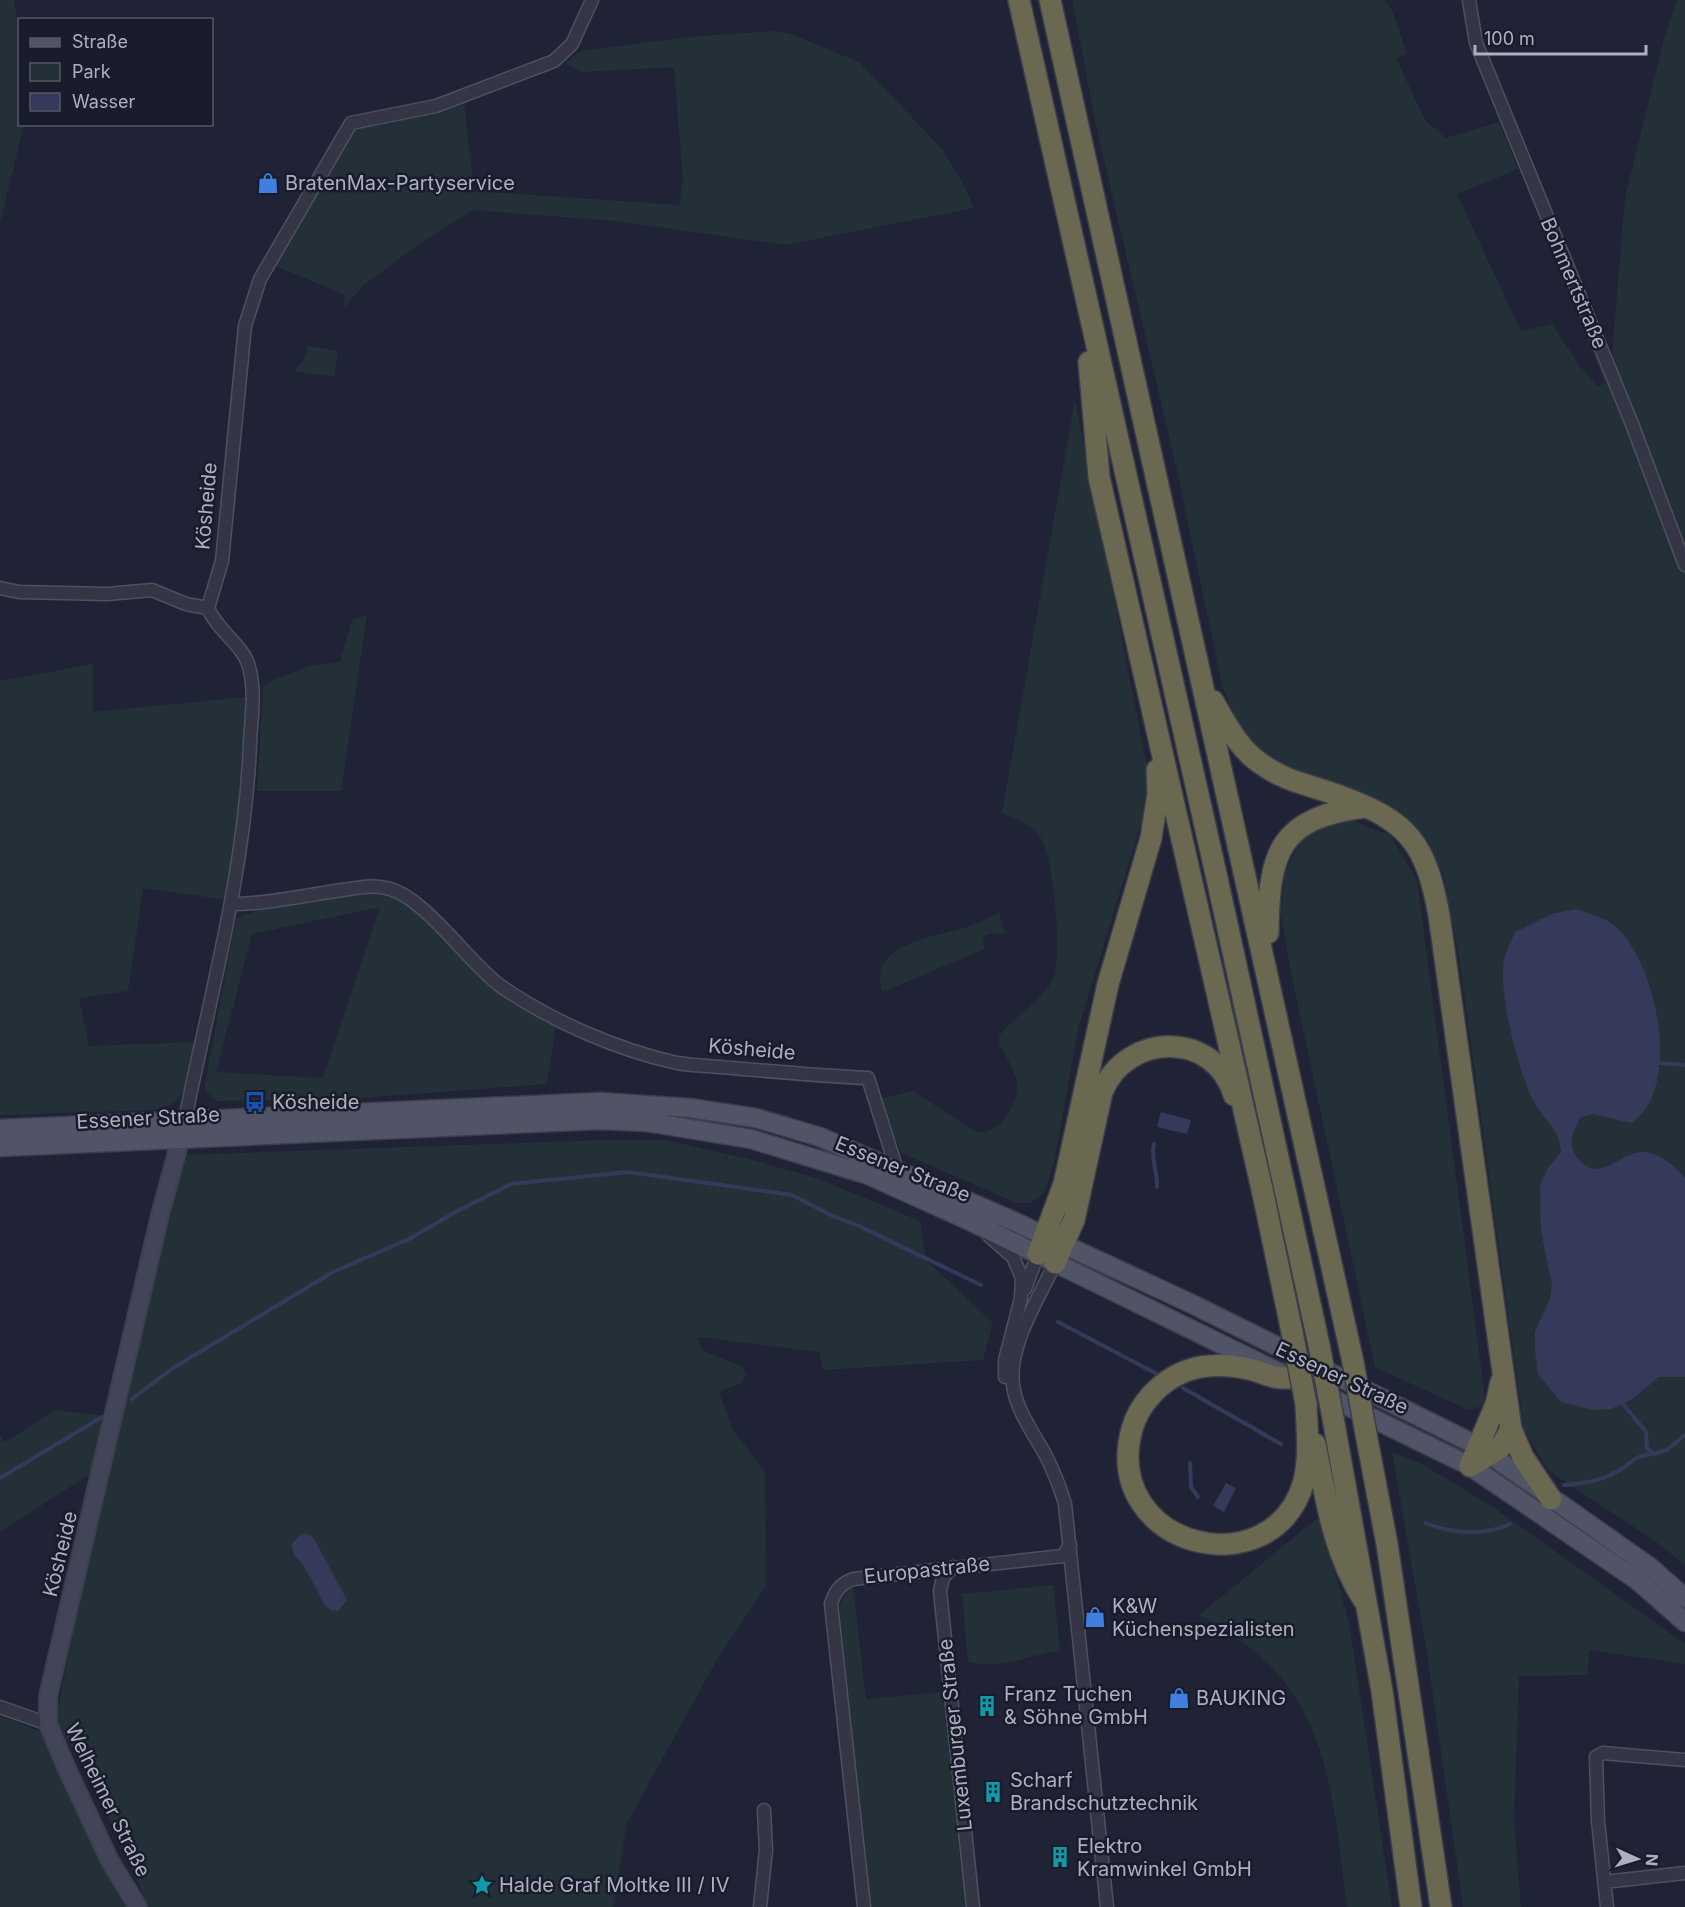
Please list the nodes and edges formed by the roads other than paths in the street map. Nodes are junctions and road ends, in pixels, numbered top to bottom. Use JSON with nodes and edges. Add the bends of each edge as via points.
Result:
{"nodes":[{"id":1,"x":592,"y":0,"type":"edge"},
{"id":2,"x":1019,"y":0,"type":"edge"},
{"id":3,"x":1050,"y":0,"type":"edge"},
{"id":4,"x":1469,"y":0,"type":"edge"},
{"id":5,"x":1085,"y":295,"type":"junction"},
{"id":6,"x":1685,"y":565,"type":"edge"},
{"id":7,"x":0,"y":588,"type":"edge"},
{"id":8,"x":208,"y":608,"type":"junction"},
{"id":9,"x":1203,"y":685,"type":"junction"},
{"id":10,"x":1156,"y":728,"type":"junction"},
{"id":11,"x":1365,"y":807,"type":"junction"},
{"id":12,"x":232,"y":904,"type":"junction"},
{"id":13,"x":1267,"y":969,"type":"junction"},
{"id":14,"x":185,"y":1120,"type":"junction"},
{"id":15,"x":0,"y":1129,"type":"edge"},
{"id":16,"x":181,"y":1139,"type":"junction"},
{"id":17,"x":0,"y":1147,"type":"edge"},
{"id":18,"x":897,"y":1170,"type":"junction"},
{"id":19,"x":1262,"y":1189,"type":"junction"},
{"id":20,"x":970,"y":1221,"type":"junction"},
{"id":21,"x":1051,"y":1250,"type":"junction"},
{"id":22,"x":1022,"y":1298,"type":"junction"},
{"id":23,"x":1502,"y":1376,"type":"junction"},
{"id":24,"x":1288,"y":1378,"type":"junction"},
{"id":25,"x":1306,"y":1404,"type":"junction"},
{"id":26,"x":1510,"y":1429,"type":"junction"},
{"id":27,"x":1032,"y":1431,"type":"junction"},
{"id":28,"x":1484,"y":1450,"type":"junction"},
{"id":29,"x":1470,"y":1466,"type":"junction"},
{"id":30,"x":1551,"y":1498,"type":"junction"},
{"id":31,"x":1070,"y":1545,"type":"junction"},
{"id":32,"x":953,"y":1567,"type":"junction"},
{"id":33,"x":1685,"y":1598,"type":"edge"},
{"id":34,"x":1368,"y":1607,"type":"junction"},
{"id":35,"x":1685,"y":1622,"type":"edge"},
{"id":36,"x":0,"y":1707,"type":"edge"},
{"id":37,"x":48,"y":1724,"type":"junction"},
{"id":38,"x":1685,"y":1760,"type":"edge"},
{"id":39,"x":764,"y":1810,"type":"dead end"},
{"id":40,"x":1685,"y":1874,"type":"edge"},
{"id":41,"x":1604,"y":1882,"type":"junction"},
{"id":42,"x":138,"y":1907,"type":"edge"},
{"id":43,"x":760,"y":1907,"type":"edge"},
{"id":44,"x":864,"y":1907,"type":"edge"},
{"id":45,"x":974,"y":1907,"type":"edge"},
{"id":46,"x":1107,"y":1907,"type":"edge"},
{"id":47,"x":1411,"y":1907,"type":"edge"},
{"id":48,"x":1441,"y":1907,"type":"edge"},
{"id":49,"x":1607,"y":1907,"type":"edge"}],
"edges":[{"from":1,"to":8,"type":"street","name":"Kösheide","via":[[572,44],[554,61],[436,106],[351,123],[260,279],[249,306],[222,561]]},
{"from":2,"to":5,"type":"highway"},
{"from":3,"to":9,"type":"highway"},
{"from":4,"to":6,"type":"street","name":"Bohmertstraße","via":[[1476,43],[1628,414]]},
{"from":5,"to":10,"type":"highway","via":[[1099,477]]},
{"from":5,"to":34,"type":"highway","bridge":true,"via":[[1319,1345]]},
{"from":7,"to":8,"type":"street","via":[[107,594],[152,590]]},
{"from":8,"to":12,"type":"street","name":"Kösheide","via":[[244,655],[251,675],[248,800]]},
{"from":9,"to":11,"type":"highway","via":[[1234,736],[1260,764],[1293,782]]},
{"from":9,"to":13,"type":"highway"},
{"from":10,"to":19,"type":"highway"},
{"from":10,"to":21,"type":"highway","via":[[1158,793],[1151,838],[1108,984],[1073,1153],[1056,1211]]},
{"from":11,"to":13,"type":"highway","via":[[1315,818],[1284,843],[1274,862],[1269,888]]},
{"from":11,"to":23,"type":"highway","via":[[1396,823],[1413,838],[1433,882]]},
{"from":12,"to":14,"type":"street","name":"Kösheide"},
{"from":12,"to":18,"type":"street","name":"Kösheide","via":[[384,887],[402,893],[500,986],[598,1036],[679,1063],[868,1078]]},
{"from":13,"to":48,"type":"highway","bridge":true,"via":[[1353,1362],[1396,1600]]},
{"from":14,"to":15,"type":"main road","name":"Essener Straße"},
{"from":14,"to":16,"type":"street","name":"Kösheide"},
{"from":14,"to":18,"type":"main road","name":"Essener Straße","via":[[600,1102],[645,1105],[756,1118],[820,1137]]},
{"from":16,"to":17,"type":"main road","name":"Essener Straße"},
{"from":16,"to":20,"type":"main road","name":"Essener Straße","via":[[586,1120],[647,1122],[751,1139],[817,1158],[877,1179]]},
{"from":16,"to":37,"type":"street","name":"Kösheide","via":[[56,1660],[48,1696]]},
{"from":18,"to":21,"type":"main road","name":"Essener Straße"},
{"from":19,"to":21,"type":"highway","via":[[1255,1181],[1232,1090],[1223,1074],[1194,1051],[1180,1047],[1151,1048],[1126,1059],[1108,1078],[1082,1191]]},
{"from":19,"to":25,"type":"highway","bridge":true},
{"from":20,"to":21,"type":"main road","name":"Essener Straße"},
{"from":20,"to":22,"type":"street","via":[[1013,1257],[1022,1278]]},
{"from":21,"to":22,"type":"street"},
{"from":21,"to":24,"type":"main road","name":"Essener Straße"},
{"from":21,"to":27,"type":"street","via":[[1013,1364],[1013,1385]]},
{"from":21,"to":28,"type":"main road","name":"Essener Straße","via":[[1202,1309]]},
{"from":22,"to":27,"type":"street","via":[[1005,1360],[1005,1381],[1013,1407]]},
{"from":23,"to":26,"type":"highway"},
{"from":23,"to":28,"type":"highway"},
{"from":24,"to":25,"type":"highway","via":[[1222,1365],[1187,1371],[1161,1386],[1135,1418],[1130,1438],[1130,1475],[1139,1499],[1156,1521],[1192,1542],[1230,1545],[1265,1532],[1287,1512],[1304,1482]]},
{"from":24,"to":29,"type":"main road","name":"Essener Straße"},
{"from":25,"to":34,"type":"highway","via":[[1336,1544],[1346,1573]]},
{"from":26,"to":28,"type":"highway","via":[[1506,1440]]},
{"from":26,"to":30,"type":"highway","via":[[1523,1457]]},
{"from":27,"to":31,"type":"street","via":[[1058,1481]]},
{"from":28,"to":29,"type":"highway"},
{"from":28,"to":30,"type":"main road","name":"Essener Straße"},
{"from":29,"to":35,"type":"main road","name":"Essener Straße","via":[[1637,1580]]},
{"from":30,"to":33,"type":"main road","name":"Essener Straße","via":[[1650,1567]]},
{"from":31,"to":32,"type":"street","name":"Europastraße","via":[[1063,1556]]},
{"from":31,"to":46,"type":"street"},
{"from":32,"to":44,"type":"street","name":"Europastraße","via":[[853,1579],[843,1583],[831,1604]]},
{"from":32,"to":45,"type":"street","name":"Luxemburger Straße","via":[[943,1578],[941,1594]]},
{"from":34,"to":47,"type":"highway"},
{"from":36,"to":37,"type":"street","name":"Welheimer Straße"},
{"from":37,"to":42,"type":"street","name":"Welheimer Straße","via":[[110,1861]]},
{"from":38,"to":41,"type":"street","via":[[1603,1753],[1596,1757]]},
{"from":39,"to":43,"type":"street","via":[[766,1850]]},
{"from":40,"to":41,"type":"street"},
{"from":41,"to":49,"type":"street"}]}
